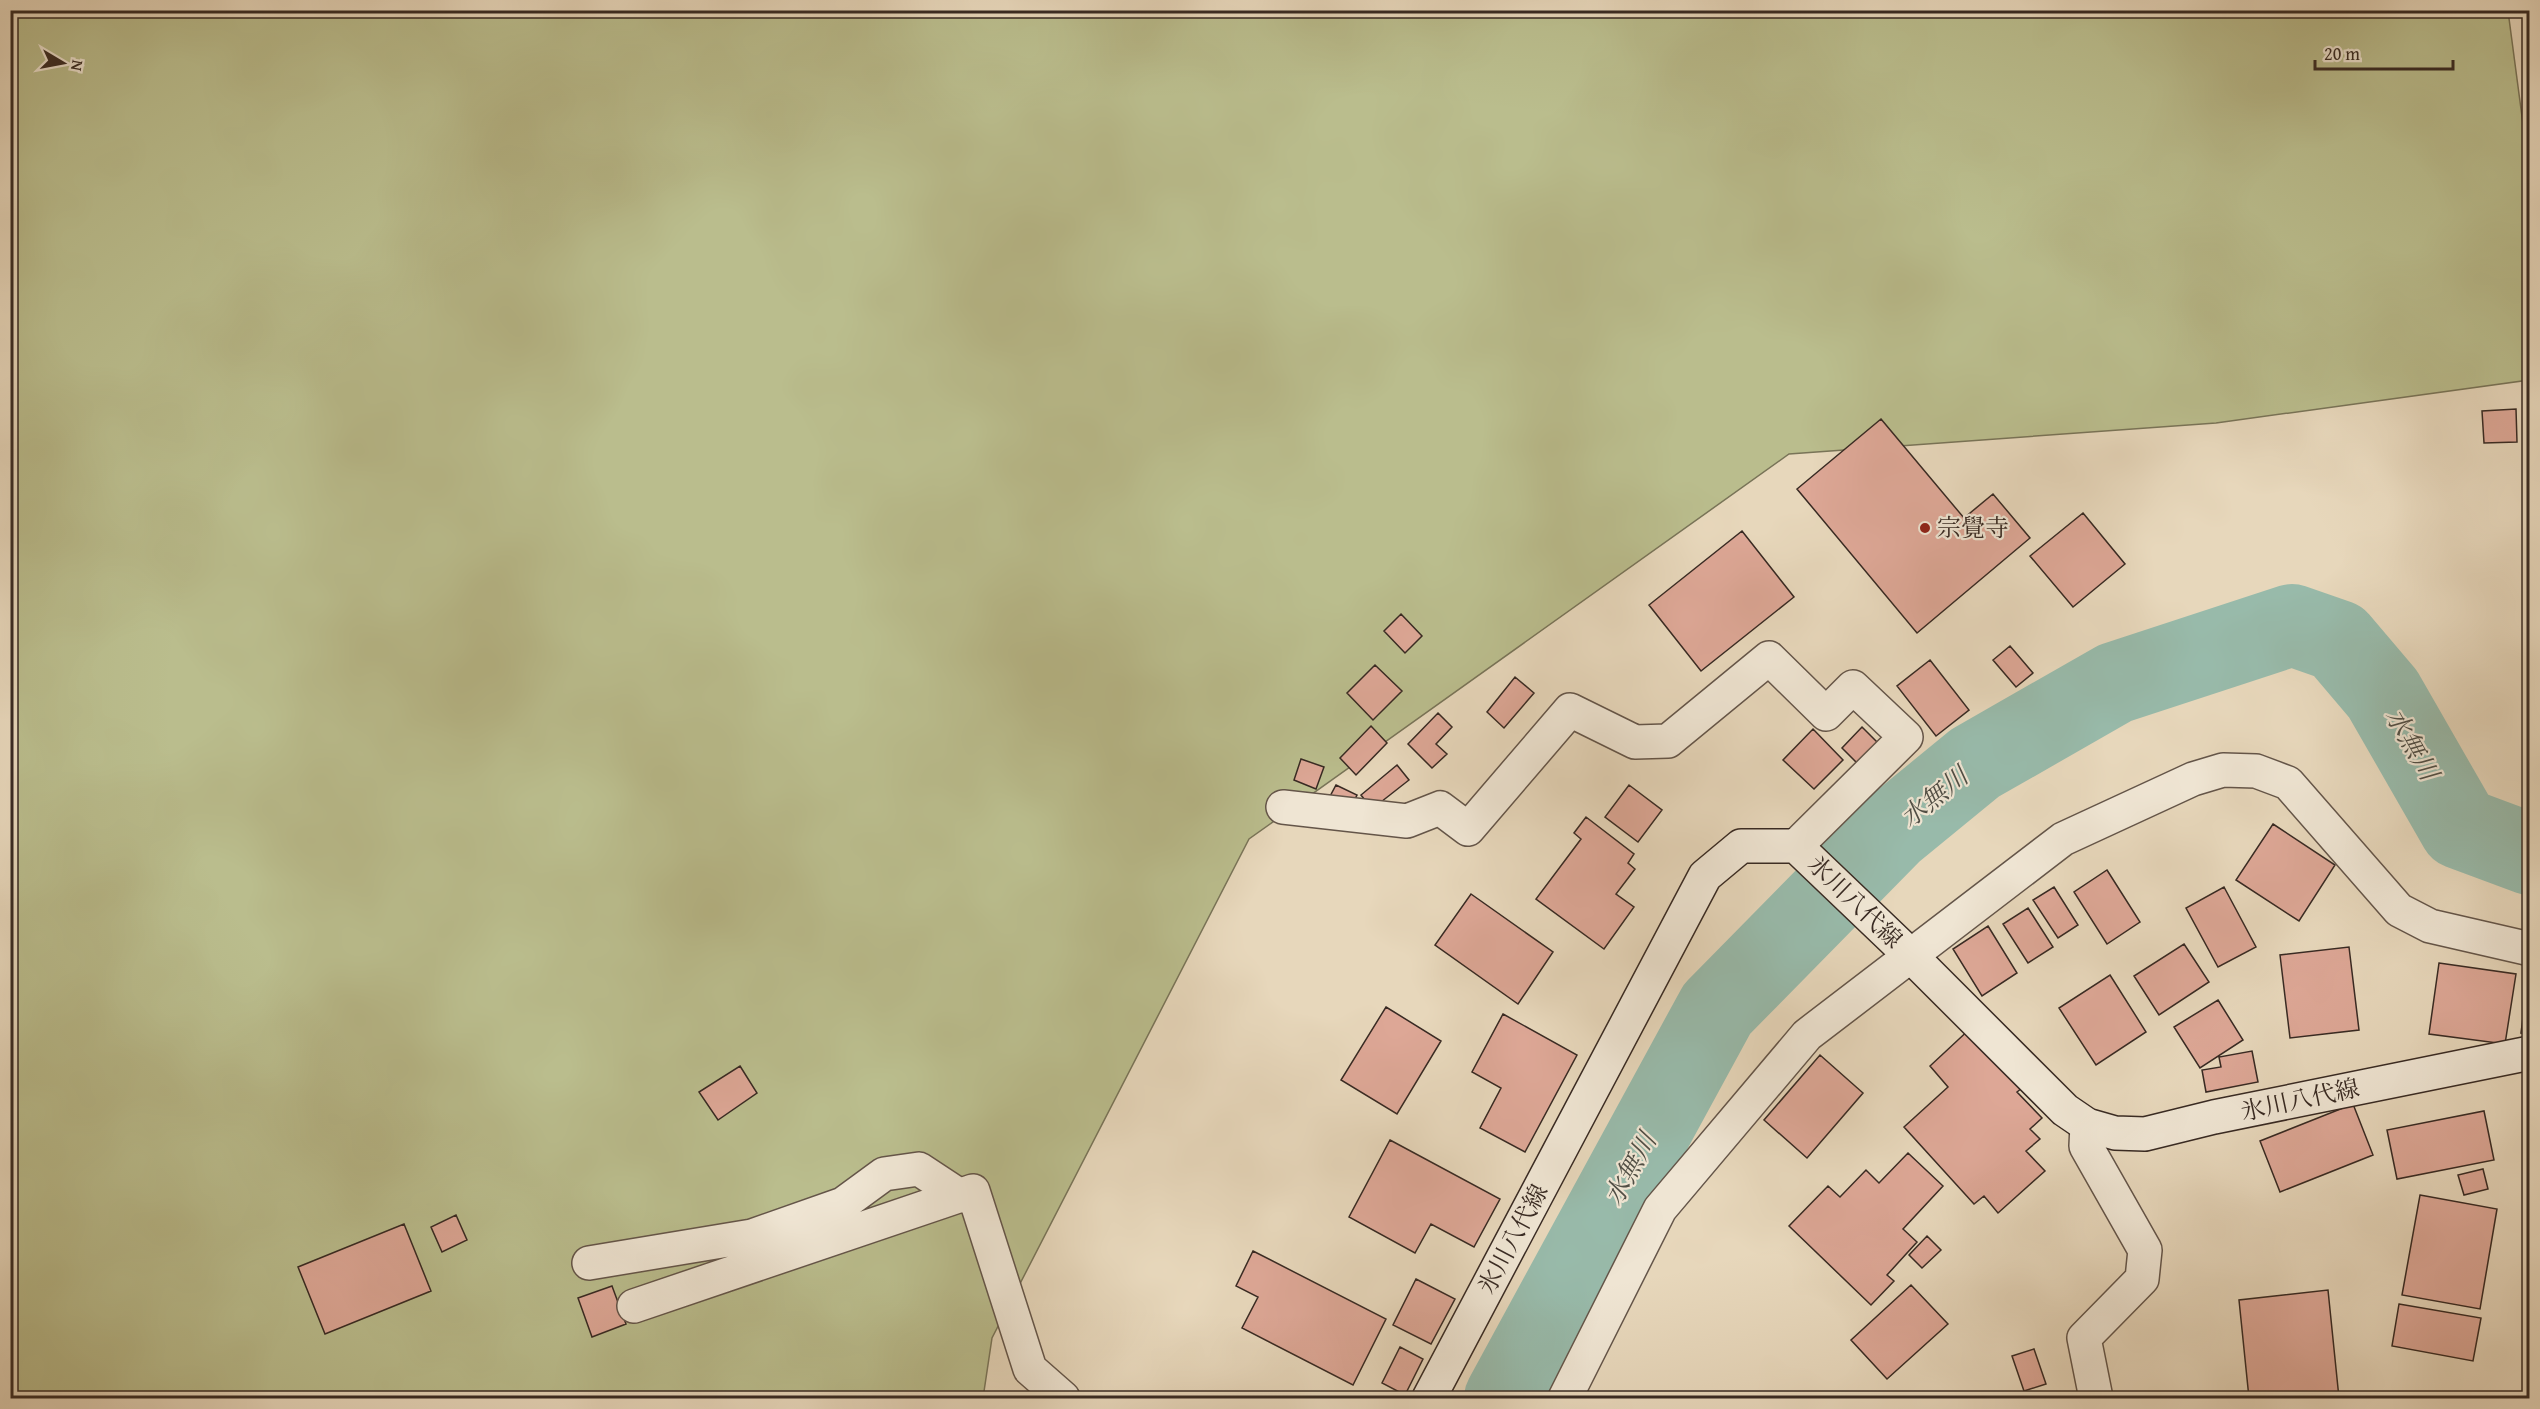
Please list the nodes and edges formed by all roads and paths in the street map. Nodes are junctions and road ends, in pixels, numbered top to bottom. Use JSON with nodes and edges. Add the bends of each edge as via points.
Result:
{"nodes":[{"id":1,"x":1283,"y":807,"type":"dead end"},
{"id":2,"x":1805,"y":853,"type":"junction"},
{"id":3,"x":2529,"y":949,"type":"edge"},
{"id":4,"x":1906,"y":951,"type":"junction"},
{"id":5,"x":2529,"y":1053,"type":"edge"},
{"id":6,"x":2087,"y":1125,"type":"junction"},
{"id":7,"x":960,"y":1196,"type":"junction"},
{"id":8,"x":589,"y":1263,"type":"dead end"},
{"id":9,"x":634,"y":1306,"type":"dead end"},
{"id":10,"x":1063,"y":1398,"type":"edge"},
{"id":11,"x":1429,"y":1398,"type":"edge"},
{"id":12,"x":1564,"y":1398,"type":"edge"},
{"id":13,"x":2096,"y":1398,"type":"edge"}],
"edges":[{"from":1,"to":2,"type":"street","via":[[1407,821],[1440,808],[1468,829],[1570,710],[1635,741],[1668,741],[1769,658],[1826,714],[1853,687],[1906,737]]},
{"from":2,"to":4,"type":"street","name":"氷川八代線"},
{"from":2,"to":11,"type":"street","name":"氷川八代線","via":[[1741,846],[1705,876]]},
{"from":3,"to":4,"type":"street","via":[[2430,926],[2399,910],[2288,783],[2256,771],[2223,770],[2193,779],[2063,839]]},
{"from":4,"to":6,"type":"street","name":"氷川八代線","via":[[2065,1110]]},
{"from":4,"to":12,"type":"street","via":[[1807,1035],[1660,1209]]},
{"from":5,"to":6,"type":"street","name":"氷川八代線","via":[[2145,1134],[2115,1133]]},
{"from":6,"to":13,"type":"street","via":[[2086,1146],[2145,1250],[2142,1279],[2084,1338]]},
{"from":7,"to":8,"type":"street","via":[[919,1169],[884,1174],[843,1204],[752,1236]]},
{"from":7,"to":9,"type":"street"},
{"from":7,"to":10,"type":"street","via":[[973,1191],[1030,1369]]}]}
